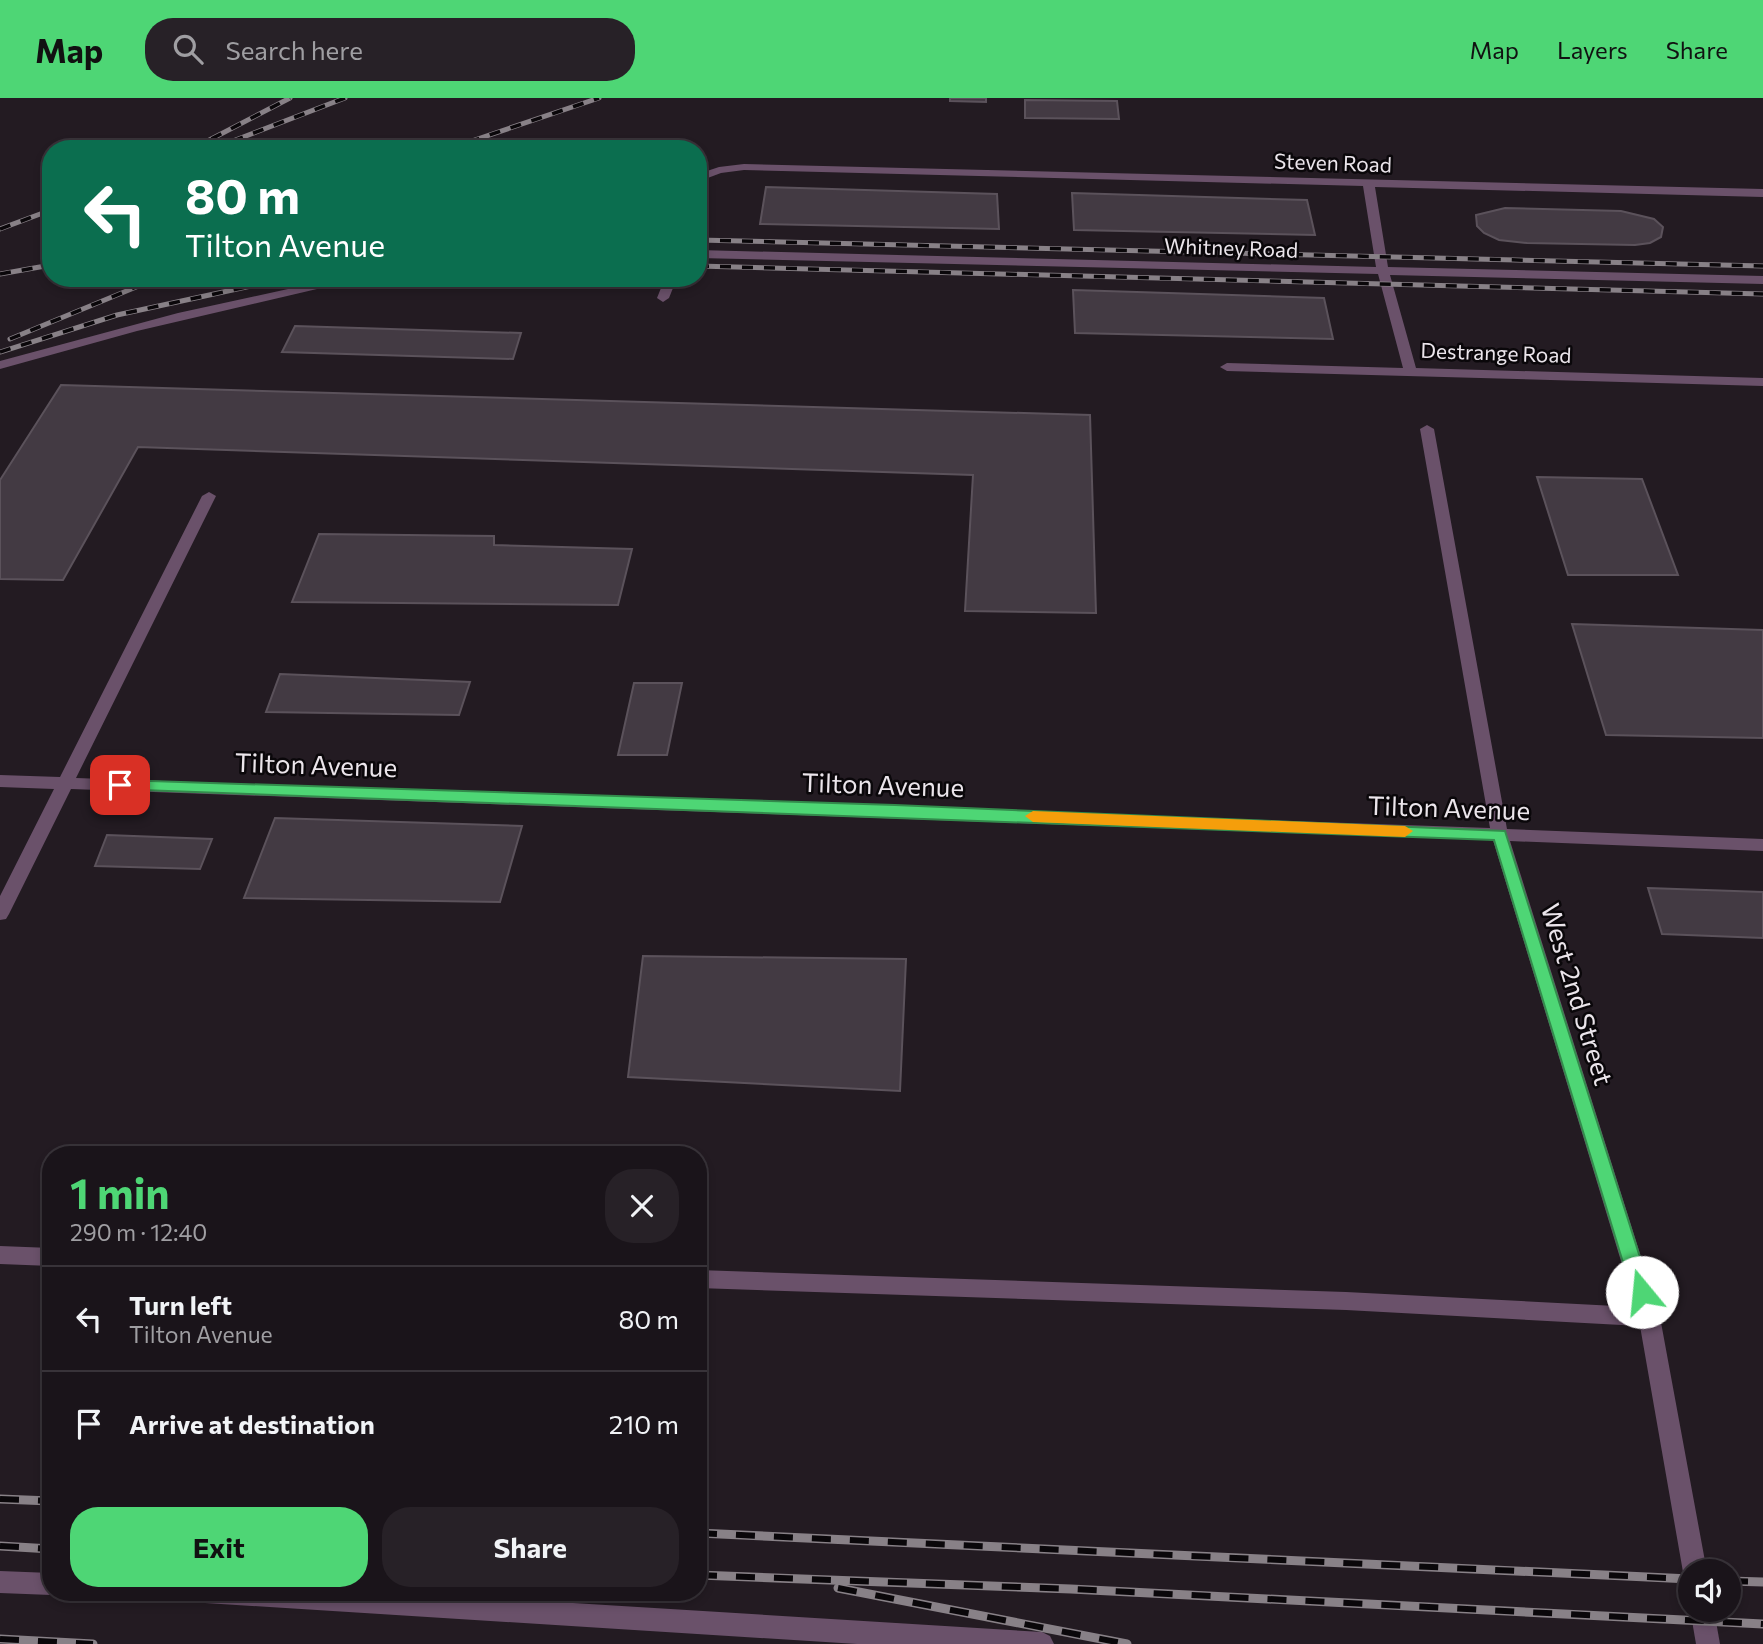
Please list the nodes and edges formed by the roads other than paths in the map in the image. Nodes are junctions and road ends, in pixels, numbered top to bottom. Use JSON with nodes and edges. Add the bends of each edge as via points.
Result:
{"nodes":[{"id":1,"x":707,"y":174,"type":"edge"},
{"id":2,"x":1368,"y":182,"type":"junction"},
{"id":3,"x":1763,"y":193,"type":"edge"},
{"id":4,"x":707,"y":254,"type":"edge"},
{"id":5,"x":1383,"y":271,"type":"junction"},
{"id":6,"x":1763,"y":280,"type":"edge"},
{"id":7,"x":313,"y":287,"type":"edge"},
{"id":8,"x":667,"y":287,"type":"edge"},
{"id":9,"x":663,"y":298,"type":"dead end"},
{"id":10,"x":0,"y":365,"type":"edge"},
{"id":11,"x":1227,"y":367,"type":"dead end"},
{"id":12,"x":1410,"y":370,"type":"junction"},
{"id":13,"x":1763,"y":382,"type":"edge"},
{"id":14,"x":1427,"y":429,"type":"dead end"},
{"id":15,"x":209,"y":496,"type":"dead end"},
{"id":16,"x":0,"y":780,"type":"edge"},
{"id":17,"x":64,"y":783,"type":"junction"},
{"id":18,"x":1500,"y":835,"type":"junction"},
{"id":19,"x":1763,"y":845,"type":"edge"},
{"id":20,"x":0,"y":914,"type":"edge"},
{"id":21,"x":0,"y":1255,"type":"edge"},
{"id":22,"x":42,"y":1257,"type":"edge"},
{"id":23,"x":707,"y":1279,"type":"edge"},
{"id":24,"x":1649,"y":1317,"type":"junction"},
{"id":25,"x":1693,"y":1559,"type":"edge"},
{"id":26,"x":0,"y":1582,"type":"edge"},
{"id":27,"x":42,"y":1584,"type":"edge"},
{"id":28,"x":350,"y":1601,"type":"edge"},
{"id":29,"x":1704,"y":1622,"type":"edge"},
{"id":30,"x":1042,"y":1644,"type":"edge"},
{"id":31,"x":1708,"y":1644,"type":"edge"}],
"edges":[{"from":1,"to":2,"type":"street","name":"Steven Road","via":[[744,167]]},
{"from":2,"to":3,"type":"street","name":"Steven Road"},
{"from":2,"to":5,"type":"street"},
{"from":4,"to":5,"type":"street","name":"Whitney Road"},
{"from":5,"to":6,"type":"street","name":"Whitney Road"},
{"from":5,"to":12,"type":"street"},
{"from":7,"to":10,"type":"street","via":[[212,307]]},
{"from":8,"to":9,"type":"street"},
{"from":11,"to":12,"type":"street","name":"Destrange Road"},
{"from":12,"to":13,"type":"street","name":"Destrange Road"},
{"from":14,"to":18,"type":"street","name":"West 2nd Street"},
{"from":15,"to":17,"type":"street"},
{"from":16,"to":17,"type":"street","name":"Tilton Avenue"},
{"from":17,"to":18,"type":"street","name":"Tilton Avenue"},
{"from":17,"to":20,"type":"street"},
{"from":18,"to":19,"type":"street","name":"Tilton Avenue"},
{"from":18,"to":24,"type":"street","name":"West 2nd Street"},
{"from":21,"to":22,"type":"street"},
{"from":23,"to":24,"type":"street","via":[[1346,1301]]},
{"from":24,"to":25,"type":"street","name":"West 2nd Street"},
{"from":26,"to":27,"type":"street"},
{"from":28,"to":30,"type":"street"},
{"from":29,"to":31,"type":"street"}]}
